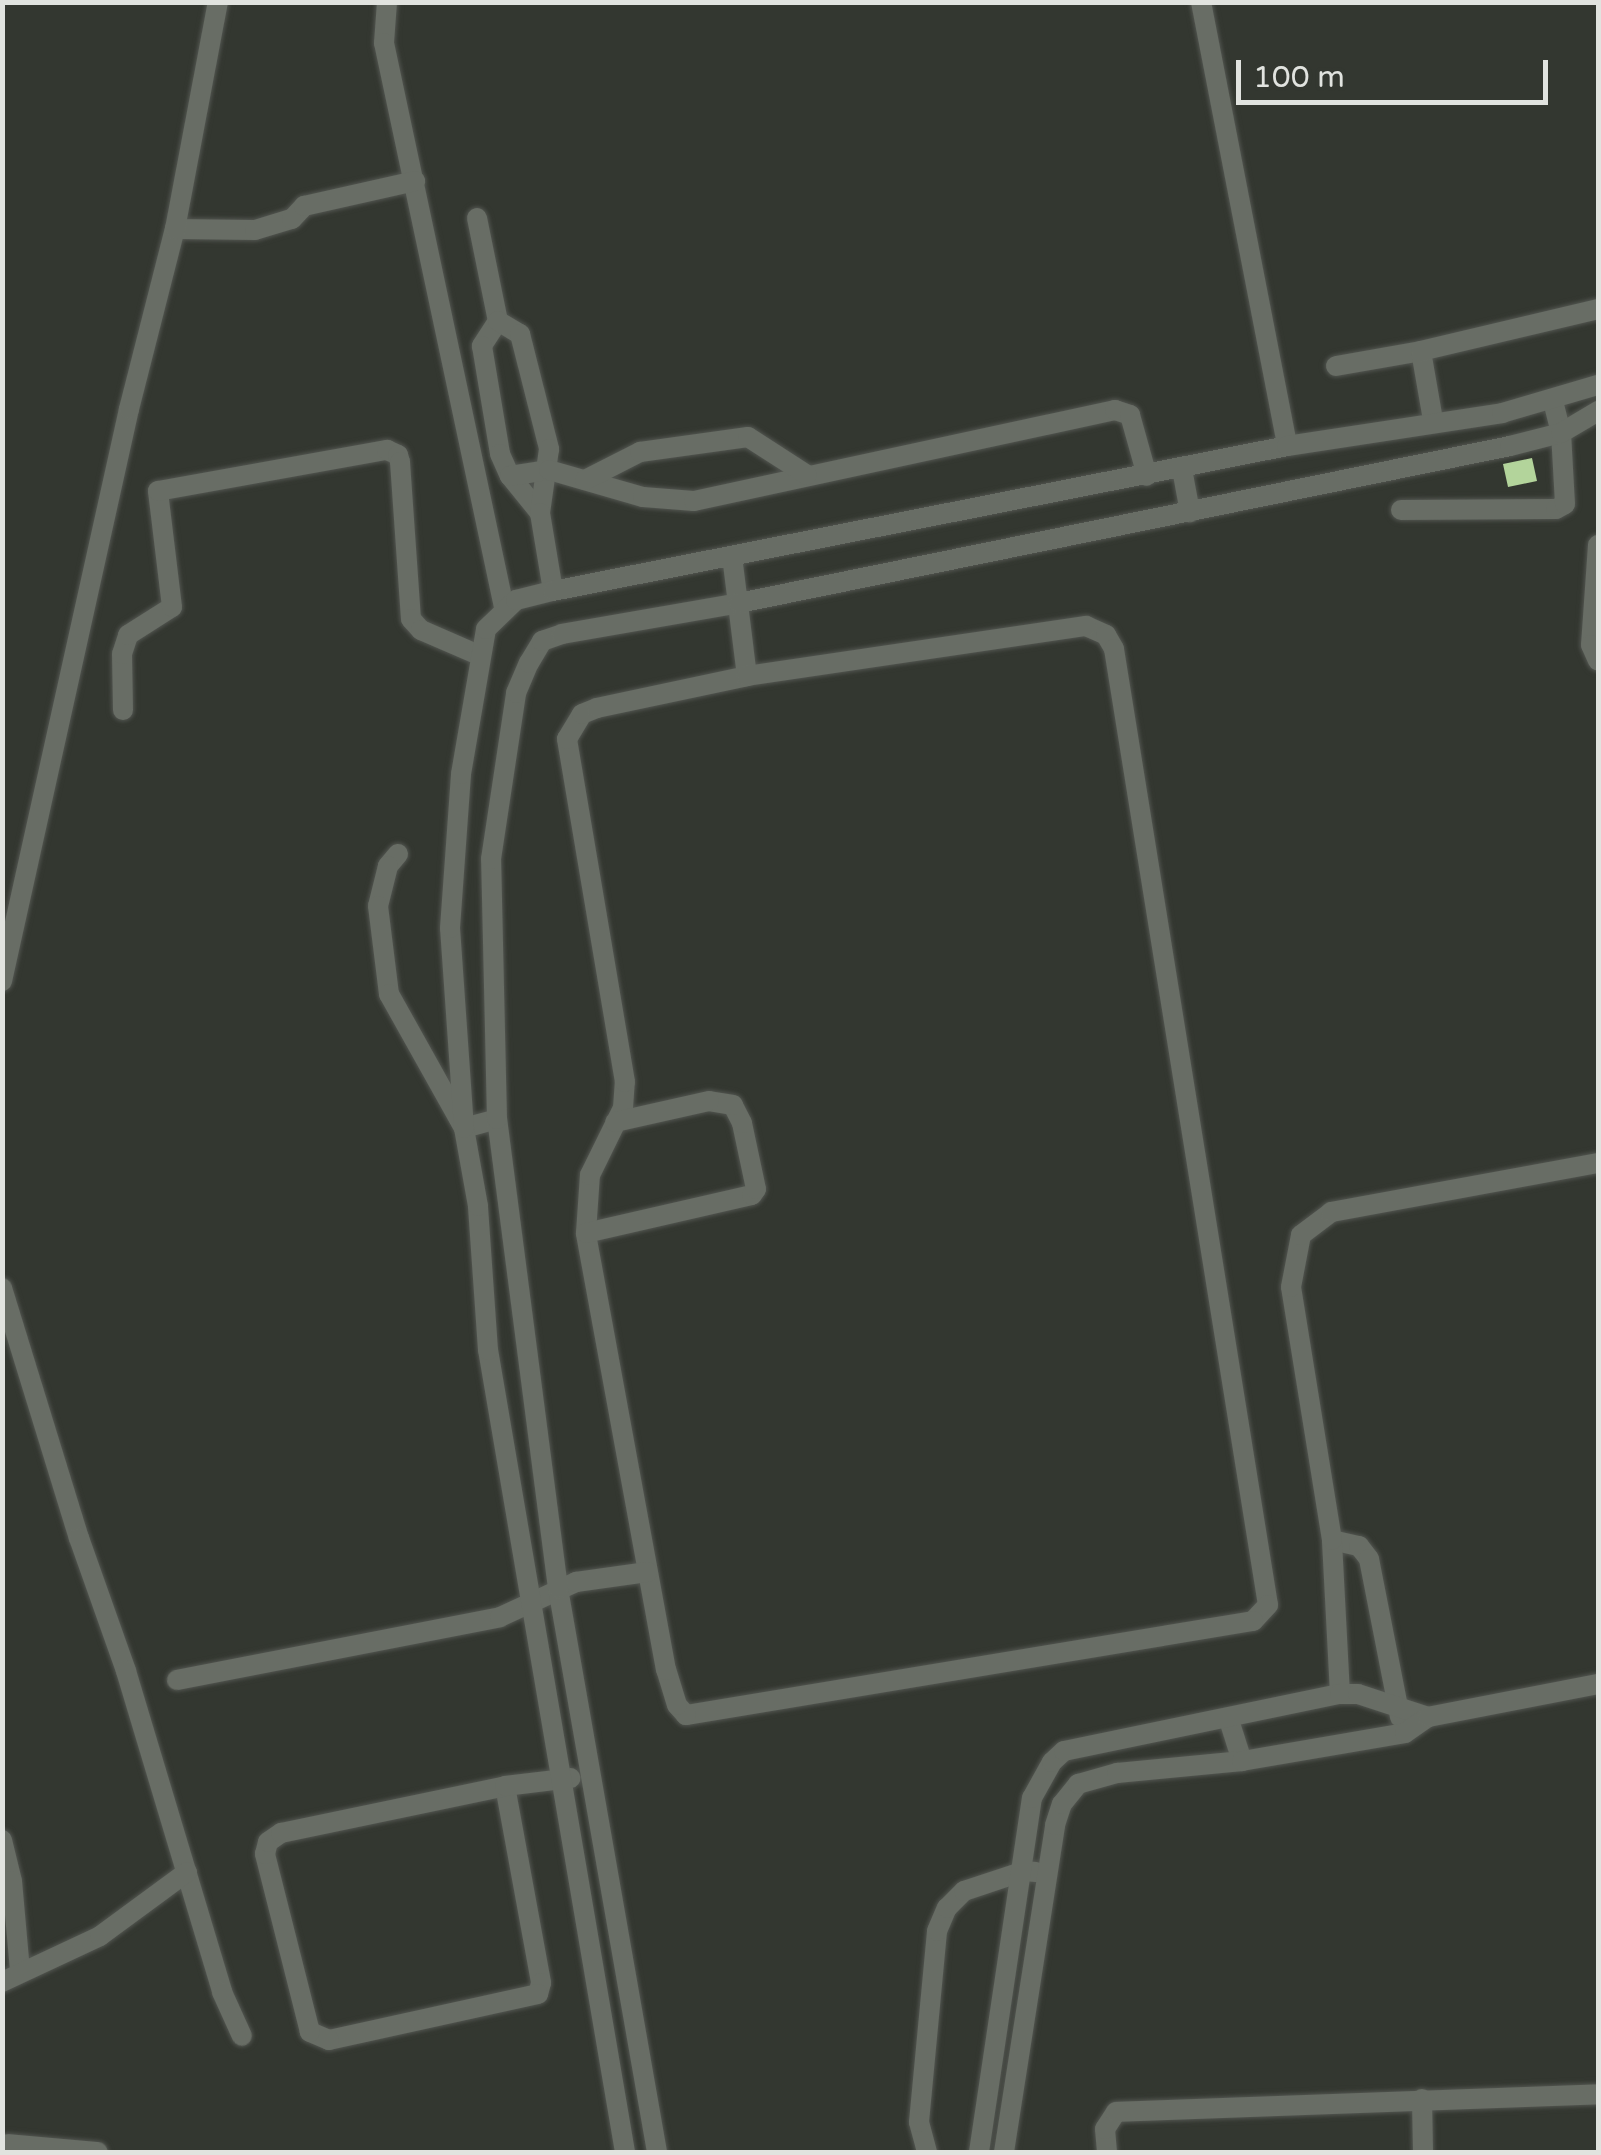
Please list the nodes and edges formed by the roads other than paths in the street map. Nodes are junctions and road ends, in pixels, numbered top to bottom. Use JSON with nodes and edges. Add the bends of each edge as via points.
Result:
{"nodes":[{"id":1,"x":218,"y":2,"type":"edge"},
{"id":2,"x":387,"y":2,"type":"edge"},
{"id":3,"x":1201,"y":2,"type":"edge"},
{"id":4,"x":415,"y":181,"type":"junction"},
{"id":5,"x":478,"y":218,"type":"dead end"},
{"id":6,"x":175,"y":229,"type":"junction"},
{"id":7,"x":1598,"y":310,"type":"edge"},
{"id":8,"x":498,"y":322,"type":"junction"},
{"id":9,"x":1421,"y":351,"type":"junction"},
{"id":10,"x":1336,"y":366,"type":"dead end"},
{"id":11,"x":1598,"y":386,"type":"edge"},
{"id":12,"x":1553,"y":401,"type":"junction"},
{"id":13,"x":1598,"y":411,"type":"edge"},
{"id":14,"x":1433,"y":420,"type":"junction"},
{"id":15,"x":1561,"y":433,"type":"junction"},
{"id":16,"x":1287,"y":446,"type":"junction"},
{"id":17,"x":1182,"y":469,"type":"junction"},
{"id":18,"x":549,"y":470,"type":"junction"},
{"id":19,"x":510,"y":476,"type":"junction"},
{"id":20,"x":807,"y":476,"type":"junction"},
{"id":21,"x":1147,"y":476,"type":"junction"},
{"id":22,"x":585,"y":480,"type":"junction"},
{"id":23,"x":1400,"y":510,"type":"dead end"},
{"id":24,"x":1190,"y":512,"type":"junction"},
{"id":25,"x":540,"y":513,"type":"junction"},
{"id":26,"x":1598,"y":545,"type":"edge"},
{"id":27,"x":732,"y":556,"type":"junction"},
{"id":28,"x":553,"y":591,"type":"junction"},
{"id":29,"x":739,"y":603,"type":"junction"},
{"id":30,"x":504,"y":607,"type":"junction"},
{"id":31,"x":481,"y":656,"type":"junction"},
{"id":32,"x":1598,"y":661,"type":"edge"},
{"id":33,"x":747,"y":676,"type":"junction"},
{"id":34,"x":122,"y":710,"type":"dead end"},
{"id":35,"x":398,"y":854,"type":"dead end"},
{"id":36,"x":10,"y":909,"type":"edge"},
{"id":37,"x":2,"y":981,"type":"edge"},
{"id":38,"x":497,"y":1118,"type":"junction"},
{"id":39,"x":615,"y":1122,"type":"junction"},
{"id":40,"x":464,"y":1128,"type":"junction"},
{"id":41,"x":1598,"y":1163,"type":"edge"},
{"id":42,"x":586,"y":1233,"type":"junction"},
{"id":43,"x":2,"y":1288,"type":"edge"},
{"id":44,"x":10,"y":1339,"type":"edge"},
{"id":45,"x":1332,"y":1540,"type":"junction"},
{"id":46,"x":647,"y":1572,"type":"junction"},
{"id":47,"x":558,"y":1588,"type":"junction"},
{"id":48,"x":531,"y":1605,"type":"junction"},
{"id":49,"x":176,"y":1680,"type":"dead end"},
{"id":50,"x":1598,"y":1684,"type":"edge"},
{"id":51,"x":1340,"y":1694,"type":"junction"},
{"id":52,"x":1397,"y":1708,"type":"junction"},
{"id":53,"x":1428,"y":1716,"type":"junction"},
{"id":54,"x":1229,"y":1720,"type":"junction"},
{"id":55,"x":1404,"y":1733,"type":"junction"},
{"id":56,"x":1242,"y":1761,"type":"junction"},
{"id":57,"x":588,"y":1774,"type":"junction"},
{"id":58,"x":559,"y":1780,"type":"junction"},
{"id":59,"x":505,"y":1786,"type":"junction"},
{"id":60,"x":4,"y":1852,"type":"edge"},
{"id":61,"x":1024,"y":1871,"type":"junction"},
{"id":62,"x":186,"y":1872,"type":"junction"},
{"id":63,"x":1049,"y":1873,"type":"junction"},
{"id":64,"x":11,"y":1977,"type":"edge"},
{"id":65,"x":628,"y":1992,"type":"junction"},
{"id":66,"x":598,"y":2001,"type":"junction"},
{"id":67,"x":242,"y":2036,"type":"dead end"},
{"id":68,"x":1598,"y":2094,"type":"edge"},
{"id":69,"x":1422,"y":2099,"type":"junction"},
{"id":70,"x":8,"y":2144,"type":"dead end"},
{"id":71,"x":98,"y":2152,"type":"edge"},
{"id":72,"x":624,"y":2152,"type":"edge"},
{"id":73,"x":657,"y":2152,"type":"edge"},
{"id":74,"x":927,"y":2152,"type":"edge"},
{"id":75,"x":980,"y":2152,"type":"edge"},
{"id":76,"x":1004,"y":2152,"type":"edge"},
{"id":77,"x":1107,"y":2152,"type":"edge"},
{"id":78,"x":1423,"y":2152,"type":"edge"}],
"edges":[{"from":1,"to":6,"type":"street"},
{"from":2,"to":4,"type":"street","via":[[384,42]]},
{"from":3,"to":16,"type":"street"},
{"from":4,"to":6,"type":"street","via":[[304,206],[292,219],[255,230]]},
{"from":4,"to":30,"type":"street"},
{"from":5,"to":8,"type":"street"},
{"from":6,"to":36,"type":"street"},
{"from":7,"to":9,"type":"street"},
{"from":8,"to":18,"type":"street","via":[[520,334]]},
{"from":8,"to":19,"type":"street","via":[[482,346],[500,454]]},
{"from":9,"to":10,"type":"street"},
{"from":9,"to":14,"type":"street"},
{"from":11,"to":12,"type":"street"},
{"from":12,"to":14,"type":"street"},
{"from":12,"to":15,"type":"street"},
{"from":13,"to":15,"type":"street"},
{"from":14,"to":16,"type":"street"},
{"from":15,"to":23,"type":"street","via":[[1560,507]]},
{"from":15,"to":24,"type":"street"},
{"from":16,"to":17,"type":"street"},
{"from":17,"to":21,"type":"street"},
{"from":17,"to":24,"type":"street"},
{"from":18,"to":19,"type":"street"},
{"from":18,"to":22,"type":"street"},
{"from":18,"to":25,"type":"street"},
{"from":19,"to":25,"type":"street"},
{"from":20,"to":21,"type":"street","via":[[1115,410],[1130,415]]},
{"from":20,"to":22,"type":"street","via":[[694,500],[643,497]]},
{"from":20,"to":22,"type":"street","via":[[748,437],[640,452]]},
{"from":21,"to":27,"type":"street"},
{"from":24,"to":29,"type":"street"},
{"from":25,"to":28,"type":"street"},
{"from":26,"to":32,"type":"street","via":[[1591,645]]},
{"from":27,"to":28,"type":"street"},
{"from":27,"to":29,"type":"street"},
{"from":28,"to":30,"type":"street"},
{"from":29,"to":33,"type":"street"},
{"from":29,"to":38,"type":"street","via":[[562,634],[542,642],[530,663],[516,693],[491,859]]},
{"from":30,"to":31,"type":"street","via":[[486,629]]},
{"from":31,"to":34,"type":"street","via":[[421,630],[411,619],[400,462],[387,450],[158,491],[172,607],[128,635]]},
{"from":31,"to":40,"type":"street","via":[[461,774],[450,928]]},
{"from":33,"to":39,"type":"street","via":[[597,708],[582,714],[567,739],[625,1082]]},
{"from":33,"to":46,"type":"street","via":[[1086,626],[1112,640],[1270,1597],[1253,1621],[686,1715],[676,1706],[666,1670]]},
{"from":35,"to":40,"type":"street","via":[[388,866],[378,906],[390,994]]},
{"from":36,"to":37,"type":"street"},
{"from":38,"to":40,"type":"street"},
{"from":38,"to":47,"type":"street"},
{"from":39,"to":42,"type":"street","via":[[590,1175]]},
{"from":39,"to":42,"type":"street","via":[[709,1102],[734,1105],[756,1189]]},
{"from":40,"to":48,"type":"street","via":[[478,1206],[488,1350]]},
{"from":41,"to":45,"type":"street","via":[[1331,1212],[1302,1235],[1291,1287]]},
{"from":42,"to":46,"type":"street"},
{"from":43,"to":44,"type":"street"},
{"from":44,"to":62,"type":"street"},
{"from":45,"to":51,"type":"street"},
{"from":45,"to":52,"type":"street","via":[[1359,1546],[1369,1559]]},
{"from":46,"to":47,"type":"street"},
{"from":47,"to":48,"type":"street"},
{"from":47,"to":57,"type":"street"},
{"from":48,"to":49,"type":"street","via":[[500,1617]]},
{"from":48,"to":58,"type":"street"},
{"from":50,"to":53,"type":"street"},
{"from":51,"to":52,"type":"street"},
{"from":51,"to":54,"type":"street"},
{"from":52,"to":53,"type":"street"},
{"from":52,"to":55,"type":"street"},
{"from":53,"to":55,"type":"street"},
{"from":54,"to":56,"type":"street"},
{"from":54,"to":61,"type":"street","via":[[1064,1751],[1032,1798]]},
{"from":55,"to":56,"type":"street"},
{"from":56,"to":63,"type":"street","via":[[1117,1773],[1078,1784],[1058,1812]]},
{"from":57,"to":58,"type":"street"},
{"from":57,"to":65,"type":"street"},
{"from":58,"to":59,"type":"street"},
{"from":58,"to":66,"type":"street"},
{"from":59,"to":59,"type":"street","via":[[538,1994],[329,2040],[310,2032],[265,1854],[268,1842],[281,1833]]},
{"from":60,"to":64,"type":"street"},
{"from":61,"to":63,"type":"street"},
{"from":61,"to":74,"type":"street","via":[[964,1891],[937,1931],[919,2122]]},
{"from":61,"to":75,"type":"street"},
{"from":62,"to":64,"type":"street","via":[[100,1936]]},
{"from":62,"to":67,"type":"street"},
{"from":63,"to":76,"type":"street"},
{"from":65,"to":66,"type":"street"},
{"from":65,"to":73,"type":"street"},
{"from":66,"to":72,"type":"street"},
{"from":68,"to":69,"type":"street"},
{"from":69,"to":77,"type":"street","via":[[1116,2112],[1105,2129]]},
{"from":69,"to":78,"type":"street"},
{"from":70,"to":71,"type":"street"}]}
